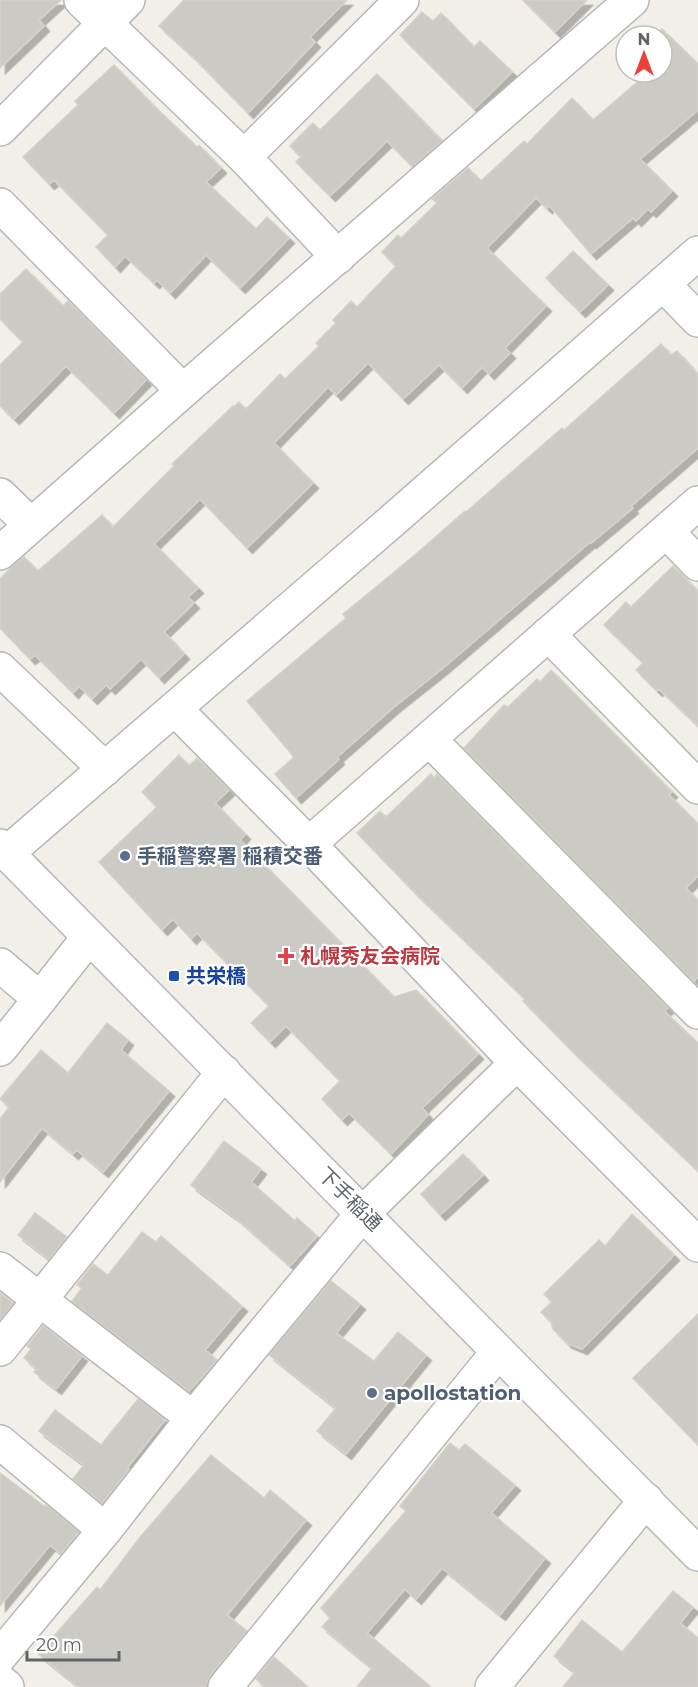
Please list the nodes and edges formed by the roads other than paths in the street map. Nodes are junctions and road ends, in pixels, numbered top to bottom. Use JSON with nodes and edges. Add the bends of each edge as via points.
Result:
{"nodes":[{"id":1,"x":81,"y":0,"type":"edge"},
{"id":2,"x":128,"y":0,"type":"edge"},
{"id":3,"x":402,"y":0,"type":"edge"},
{"id":4,"x":632,"y":0,"type":"edge"},
{"id":5,"x":105,"y":23,"type":"junction"},
{"id":6,"x":0,"y":129,"type":"edge"},
{"id":7,"x":244,"y":157,"type":"junction"},
{"id":8,"x":0,"y":205,"type":"edge"},
{"id":9,"x":698,"y":253,"type":"edge"},
{"id":10,"x":338,"y":257,"type":"junction"},
{"id":11,"x":663,"y":284,"type":"junction"},
{"id":12,"x":698,"y":320,"type":"edge"},
{"id":13,"x":183,"y":391,"type":"junction"},
{"id":14,"x":0,"y":495,"type":"edge"},
{"id":15,"x":698,"y":503,"type":"edge"},
{"id":16,"x":30,"y":525,"type":"junction"},
{"id":17,"x":666,"y":531,"type":"junction"},
{"id":18,"x":0,"y":553,"type":"edge"},
{"id":19,"x":698,"y":564,"type":"edge"},
{"id":20,"x":548,"y":634,"type":"junction"},
{"id":21,"x":0,"y":669,"type":"edge"},
{"id":22,"x":175,"y":709,"type":"junction"},
{"id":23,"x":429,"y":739,"type":"junction"},
{"id":24,"x":105,"y":769,"type":"junction"},
{"id":25,"x":698,"y":787,"type":"edge"},
{"id":26,"x":309,"y":844,"type":"junction"},
{"id":27,"x":4,"y":849,"type":"edge"},
{"id":28,"x":89,"y":937,"type":"junction"},
{"id":29,"x":0,"y":965,"type":"edge"},
{"id":30,"x":40,"y":999,"type":"junction"},
{"id":31,"x":698,"y":1012,"type":"edge"},
{"id":32,"x":0,"y":1049,"type":"edge"},
{"id":33,"x":517,"y":1063,"type":"junction"},
{"id":34,"x":224,"y":1072,"type":"junction"},
{"id":35,"x":363,"y":1213,"type":"junction"},
{"id":36,"x":698,"y":1245,"type":"edge"},
{"id":37,"x":0,"y":1269,"type":"edge"},
{"id":38,"x":38,"y":1300,"type":"junction"},
{"id":39,"x":0,"y":1349,"type":"edge"},
{"id":40,"x":498,"y":1352,"type":"junction"},
{"id":41,"x":193,"y":1418,"type":"junction"},
{"id":42,"x":0,"y":1442,"type":"edge"},
{"id":43,"x":646,"y":1500,"type":"junction"},
{"id":44,"x":105,"y":1530,"type":"junction"},
{"id":45,"x":698,"y":1554,"type":"edge"},
{"id":46,"x":0,"y":1656,"type":"edge"},
{"id":47,"x":0,"y":1681,"type":"edge"},
{"id":48,"x":7,"y":1687,"type":"edge"},
{"id":49,"x":225,"y":1687,"type":"edge"},
{"id":50,"x":492,"y":1687,"type":"edge"}],
"edges":[{"from":1,"to":5,"type":"street"},
{"from":2,"to":5,"type":"street"},
{"from":3,"to":7,"type":"street"},
{"from":4,"to":10,"type":"street"},
{"from":5,"to":6,"type":"street"},
{"from":5,"to":7,"type":"street"},
{"from":7,"to":10,"type":"street"},
{"from":8,"to":13,"type":"street"},
{"from":9,"to":11,"type":"street"},
{"from":10,"to":13,"type":"street"},
{"from":11,"to":12,"type":"street"},
{"from":11,"to":22,"type":"street"},
{"from":13,"to":16,"type":"street"},
{"from":14,"to":16,"type":"street"},
{"from":15,"to":17,"type":"street"},
{"from":16,"to":18,"type":"street"},
{"from":17,"to":19,"type":"street"},
{"from":17,"to":20,"type":"street"},
{"from":20,"to":23,"type":"street"},
{"from":20,"to":25,"type":"street"},
{"from":21,"to":24,"type":"street"},
{"from":22,"to":24,"type":"street"},
{"from":22,"to":26,"type":"street"},
{"from":23,"to":26,"type":"street"},
{"from":23,"to":31,"type":"street"},
{"from":24,"to":27,"type":"street"},
{"from":26,"to":33,"type":"street"},
{"from":27,"to":28,"type":"street","name":"下手稲通"},
{"from":28,"to":30,"type":"street"},
{"from":28,"to":34,"type":"street","name":"下手稲通"},
{"from":29,"to":30,"type":"street"},
{"from":30,"to":32,"type":"street"},
{"from":33,"to":35,"type":"street"},
{"from":33,"to":36,"type":"street"},
{"from":34,"to":35,"type":"street","name":"下手稲通"},
{"from":34,"to":38,"type":"street"},
{"from":35,"to":40,"type":"street","name":"下手稲通"},
{"from":35,"to":41,"type":"street"},
{"from":37,"to":38,"type":"street"},
{"from":38,"to":39,"type":"street"},
{"from":38,"to":41,"type":"street"},
{"from":40,"to":43,"type":"street","name":"下手稲通"},
{"from":40,"to":49,"type":"street"},
{"from":41,"to":44,"type":"street"},
{"from":42,"to":44,"type":"street"},
{"from":43,"to":45,"type":"street","name":"下手稲通"},
{"from":43,"to":50,"type":"street"},
{"from":44,"to":46,"type":"street"},
{"from":47,"to":48,"type":"street"}]}
